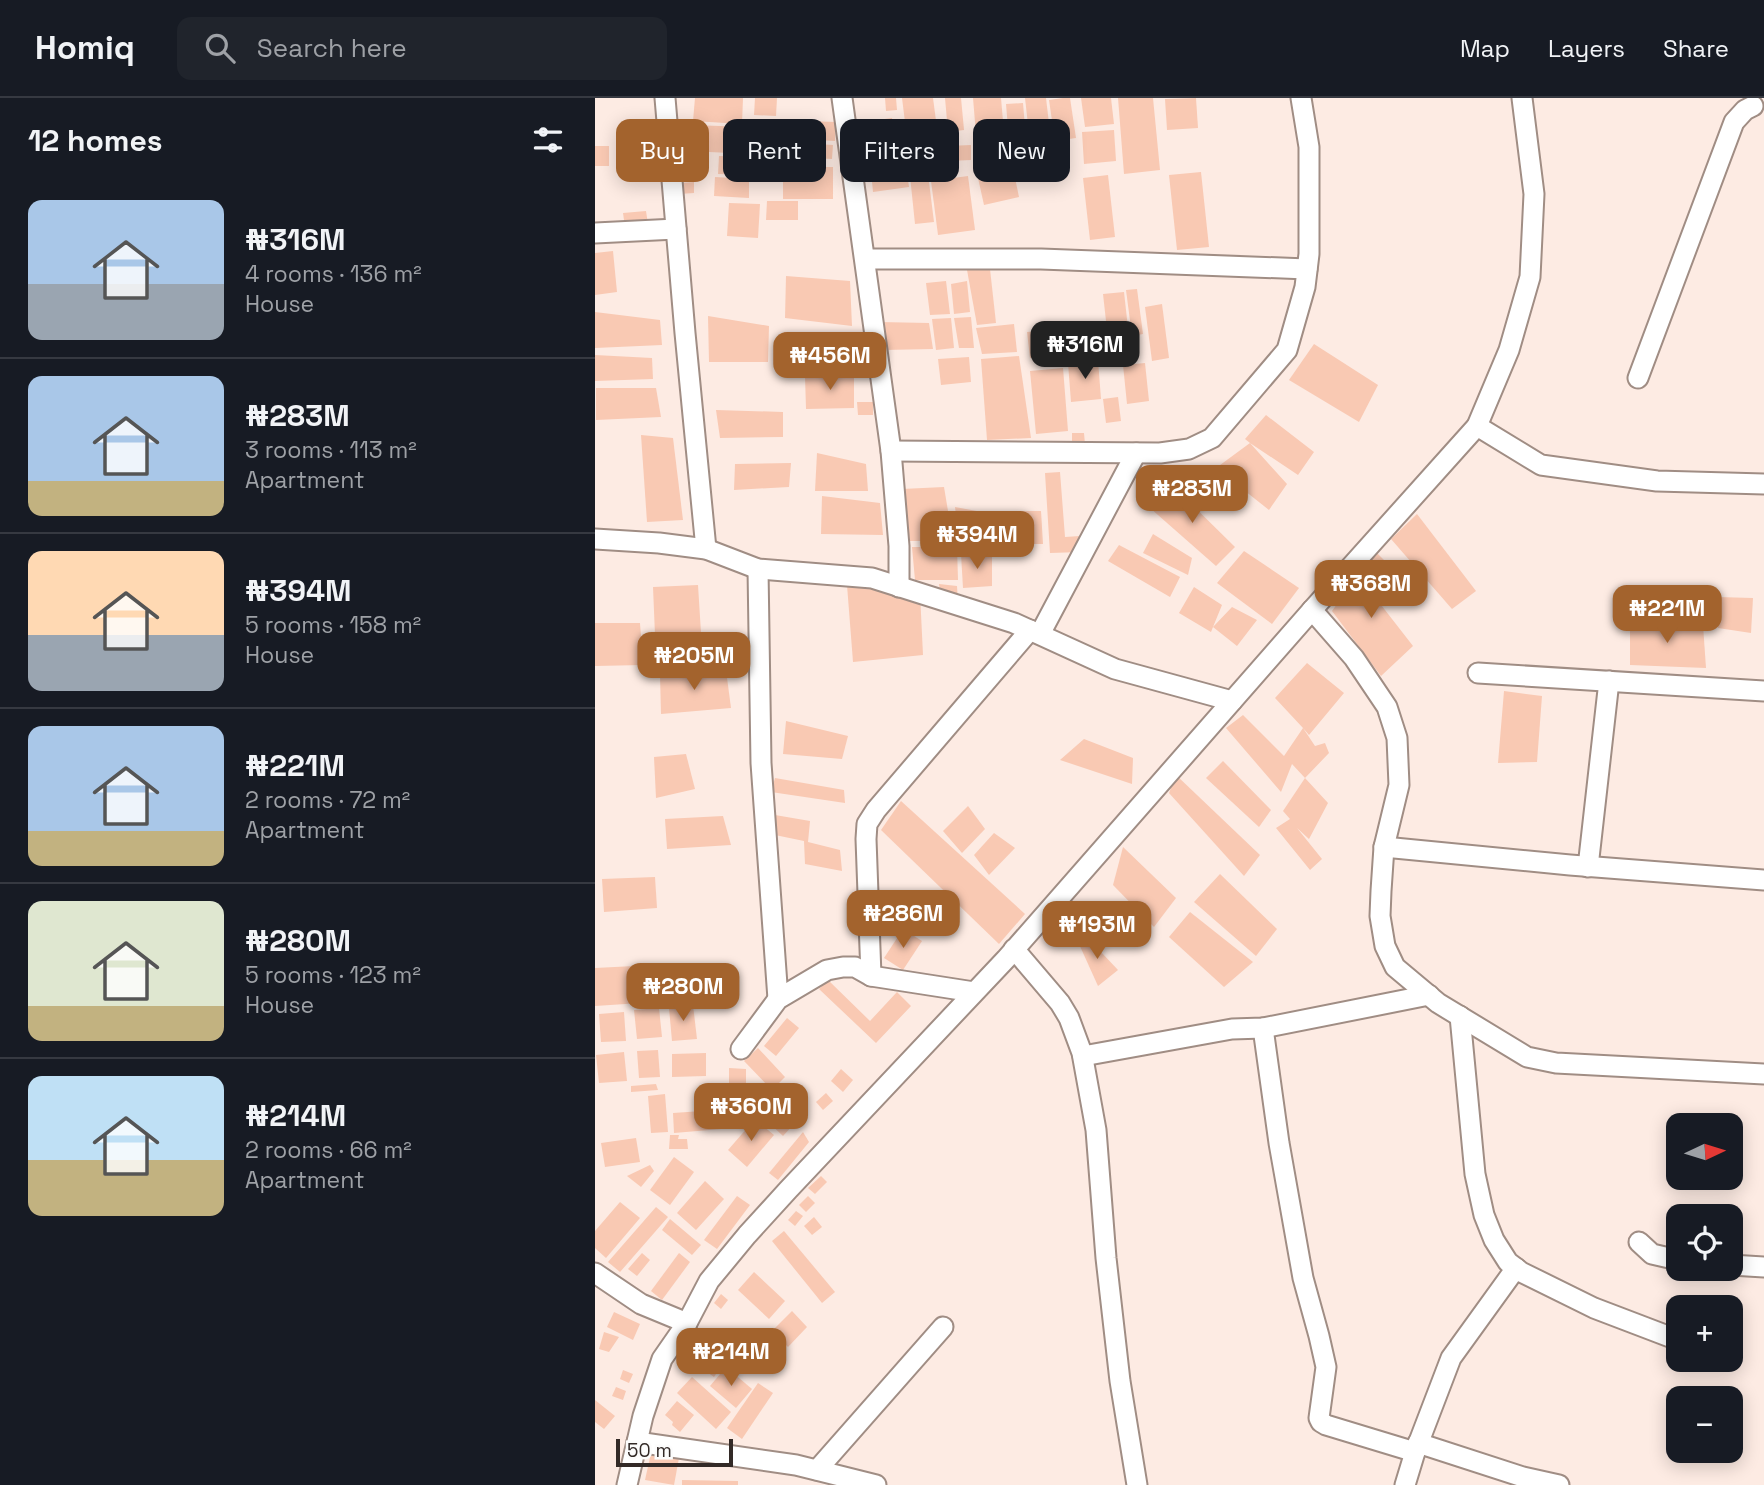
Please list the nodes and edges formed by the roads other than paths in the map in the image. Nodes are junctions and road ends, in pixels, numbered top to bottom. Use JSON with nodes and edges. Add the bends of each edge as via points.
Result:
{"nodes":[{"id":1,"x":665,"y":98,"type":"edge"},
{"id":2,"x":842,"y":98,"type":"edge"},
{"id":3,"x":1301,"y":98,"type":"edge"},
{"id":4,"x":1522,"y":98,"type":"edge"},
{"id":5,"x":1754,"y":104,"type":"edge"},
{"id":6,"x":677,"y":229,"type":"junction"},
{"id":7,"x":595,"y":233,"type":"edge"},
{"id":8,"x":865,"y":259,"type":"junction"},
{"id":9,"x":1307,"y":269,"type":"junction"},
{"id":10,"x":1638,"y":378,"type":"dead end"},
{"id":11,"x":1477,"y":426,"type":"junction"},
{"id":12,"x":891,"y":451,"type":"junction"},
{"id":13,"x":1136,"y":453,"type":"junction"},
{"id":14,"x":1764,"y":484,"type":"edge"},
{"id":15,"x":595,"y":539,"type":"edge"},
{"id":16,"x":706,"y":549,"type":"junction"},
{"id":17,"x":758,"y":569,"type":"junction"},
{"id":18,"x":899,"y":587,"type":"junction"},
{"id":19,"x":1312,"y":610,"type":"junction"},
{"id":20,"x":1035,"y":632,"type":"junction"},
{"id":21,"x":1478,"y":673,"type":"dead end"},
{"id":22,"x":1609,"y":681,"type":"junction"},
{"id":23,"x":1764,"y":691,"type":"edge"},
{"id":24,"x":1232,"y":701,"type":"junction"},
{"id":25,"x":1384,"y":847,"type":"junction"},
{"id":26,"x":1588,"y":867,"type":"junction"},
{"id":27,"x":1764,"y":880,"type":"edge"},
{"id":28,"x":1014,"y":949,"type":"junction"},
{"id":29,"x":871,"y":976,"type":"junction"},
{"id":30,"x":974,"y":992,"type":"junction"},
{"id":31,"x":1429,"y":995,"type":"junction"},
{"id":32,"x":778,"y":999,"type":"junction"},
{"id":33,"x":1461,"y":1016,"type":"junction"},
{"id":34,"x":1263,"y":1028,"type":"junction"},
{"id":35,"x":741,"y":1049,"type":"dead end"},
{"id":36,"x":1083,"y":1056,"type":"junction"},
{"id":37,"x":1764,"y":1074,"type":"edge"},
{"id":38,"x":1639,"y":1242,"type":"dead end"},
{"id":39,"x":1666,"y":1258,"type":"edge"},
{"id":40,"x":1743,"y":1266,"type":"edge"},
{"id":41,"x":1764,"y":1267,"type":"edge"},
{"id":42,"x":1516,"y":1268,"type":"junction"},
{"id":43,"x":595,"y":1273,"type":"edge"},
{"id":44,"x":687,"y":1323,"type":"junction"},
{"id":45,"x":943,"y":1327,"type":"dead end"},
{"id":46,"x":1666,"y":1335,"type":"edge"},
{"id":47,"x":637,"y":1441,"type":"junction"},
{"id":48,"x":1417,"y":1448,"type":"junction"},
{"id":49,"x":817,"y":1470,"type":"junction"},
{"id":50,"x":628,"y":1485,"type":"edge"},
{"id":51,"x":876,"y":1485,"type":"edge"},
{"id":52,"x":1137,"y":1485,"type":"edge"},
{"id":53,"x":1405,"y":1485,"type":"edge"},
{"id":54,"x":1559,"y":1485,"type":"edge"}],
"edges":[{"from":1,"to":6,"type":"street"},
{"from":2,"to":8,"type":"street"},
{"from":3,"to":9,"type":"street","via":[[1309,147]]},
{"from":4,"to":11,"type":"street","via":[[1534,194],[1530,278],[1509,350]]},
{"from":5,"to":10,"type":"street","via":[[1734,122]]},
{"from":6,"to":7,"type":"street"},
{"from":6,"to":16,"type":"street"},
{"from":8,"to":9,"type":"street","via":[[1041,259]]},
{"from":8,"to":12,"type":"street"},
{"from":9,"to":13,"type":"street","via":[[1287,350],[1212,438],[1189,449]]},
{"from":11,"to":14,"type":"street","via":[[1541,465],[1657,481]]},
{"from":11,"to":19,"type":"street"},
{"from":12,"to":13,"type":"street"},
{"from":12,"to":18,"type":"street"},
{"from":13,"to":20,"type":"street"},
{"from":15,"to":16,"type":"street"},
{"from":16,"to":17,"type":"street"},
{"from":17,"to":18,"type":"street","via":[[872,578]]},
{"from":17,"to":32,"type":"street","via":[[761,763]]},
{"from":18,"to":20,"type":"street"},
{"from":19,"to":24,"type":"street"},
{"from":19,"to":25,"type":"street","via":[[1354,658],[1387,708],[1397,738],[1399,785]]},
{"from":20,"to":24,"type":"street","via":[[1115,668]]},
{"from":20,"to":29,"type":"street","via":[[867,824]]},
{"from":21,"to":22,"type":"street"},
{"from":22,"to":23,"type":"street"},
{"from":22,"to":26,"type":"street"},
{"from":24,"to":28,"type":"street"},
{"from":25,"to":26,"type":"street"},
{"from":25,"to":31,"type":"street","via":[[1380,916],[1385,946],[1395,967]]},
{"from":26,"to":27,"type":"street"},
{"from":28,"to":30,"type":"street"},
{"from":28,"to":36,"type":"street","via":[[1060,1003]]},
{"from":29,"to":30,"type":"street"},
{"from":29,"to":32,"type":"street","via":[[855,967],[827,970]]},
{"from":30,"to":44,"type":"street","via":[[747,1235],[709,1282]]},
{"from":31,"to":33,"type":"street"},
{"from":31,"to":34,"type":"street"},
{"from":32,"to":35,"type":"street"},
{"from":33,"to":37,"type":"street","via":[[1527,1057],[1556,1063]]},
{"from":33,"to":42,"type":"street","via":[[1475,1174],[1494,1240]]},
{"from":34,"to":36,"type":"street","via":[[1232,1029]]},
{"from":34,"to":48,"type":"street","via":[[1303,1278],[1326,1367],[1319,1418],[1325,1425]]},
{"from":36,"to":52,"type":"street","via":[[1096,1130],[1120,1381]]},
{"from":38,"to":39,"type":"street","via":[[1652,1254]]},
{"from":40,"to":41,"type":"street"},
{"from":42,"to":46,"type":"street","via":[[1594,1308]]},
{"from":42,"to":48,"type":"street","via":[[1451,1358]]},
{"from":43,"to":44,"type":"street","via":[[641,1304]]},
{"from":44,"to":47,"type":"street","via":[[662,1359]]},
{"from":45,"to":49,"type":"street"},
{"from":47,"to":49,"type":"street"},
{"from":47,"to":50,"type":"street"},
{"from":48,"to":53,"type":"street"},
{"from":48,"to":54,"type":"street"},
{"from":49,"to":51,"type":"street"}]}
